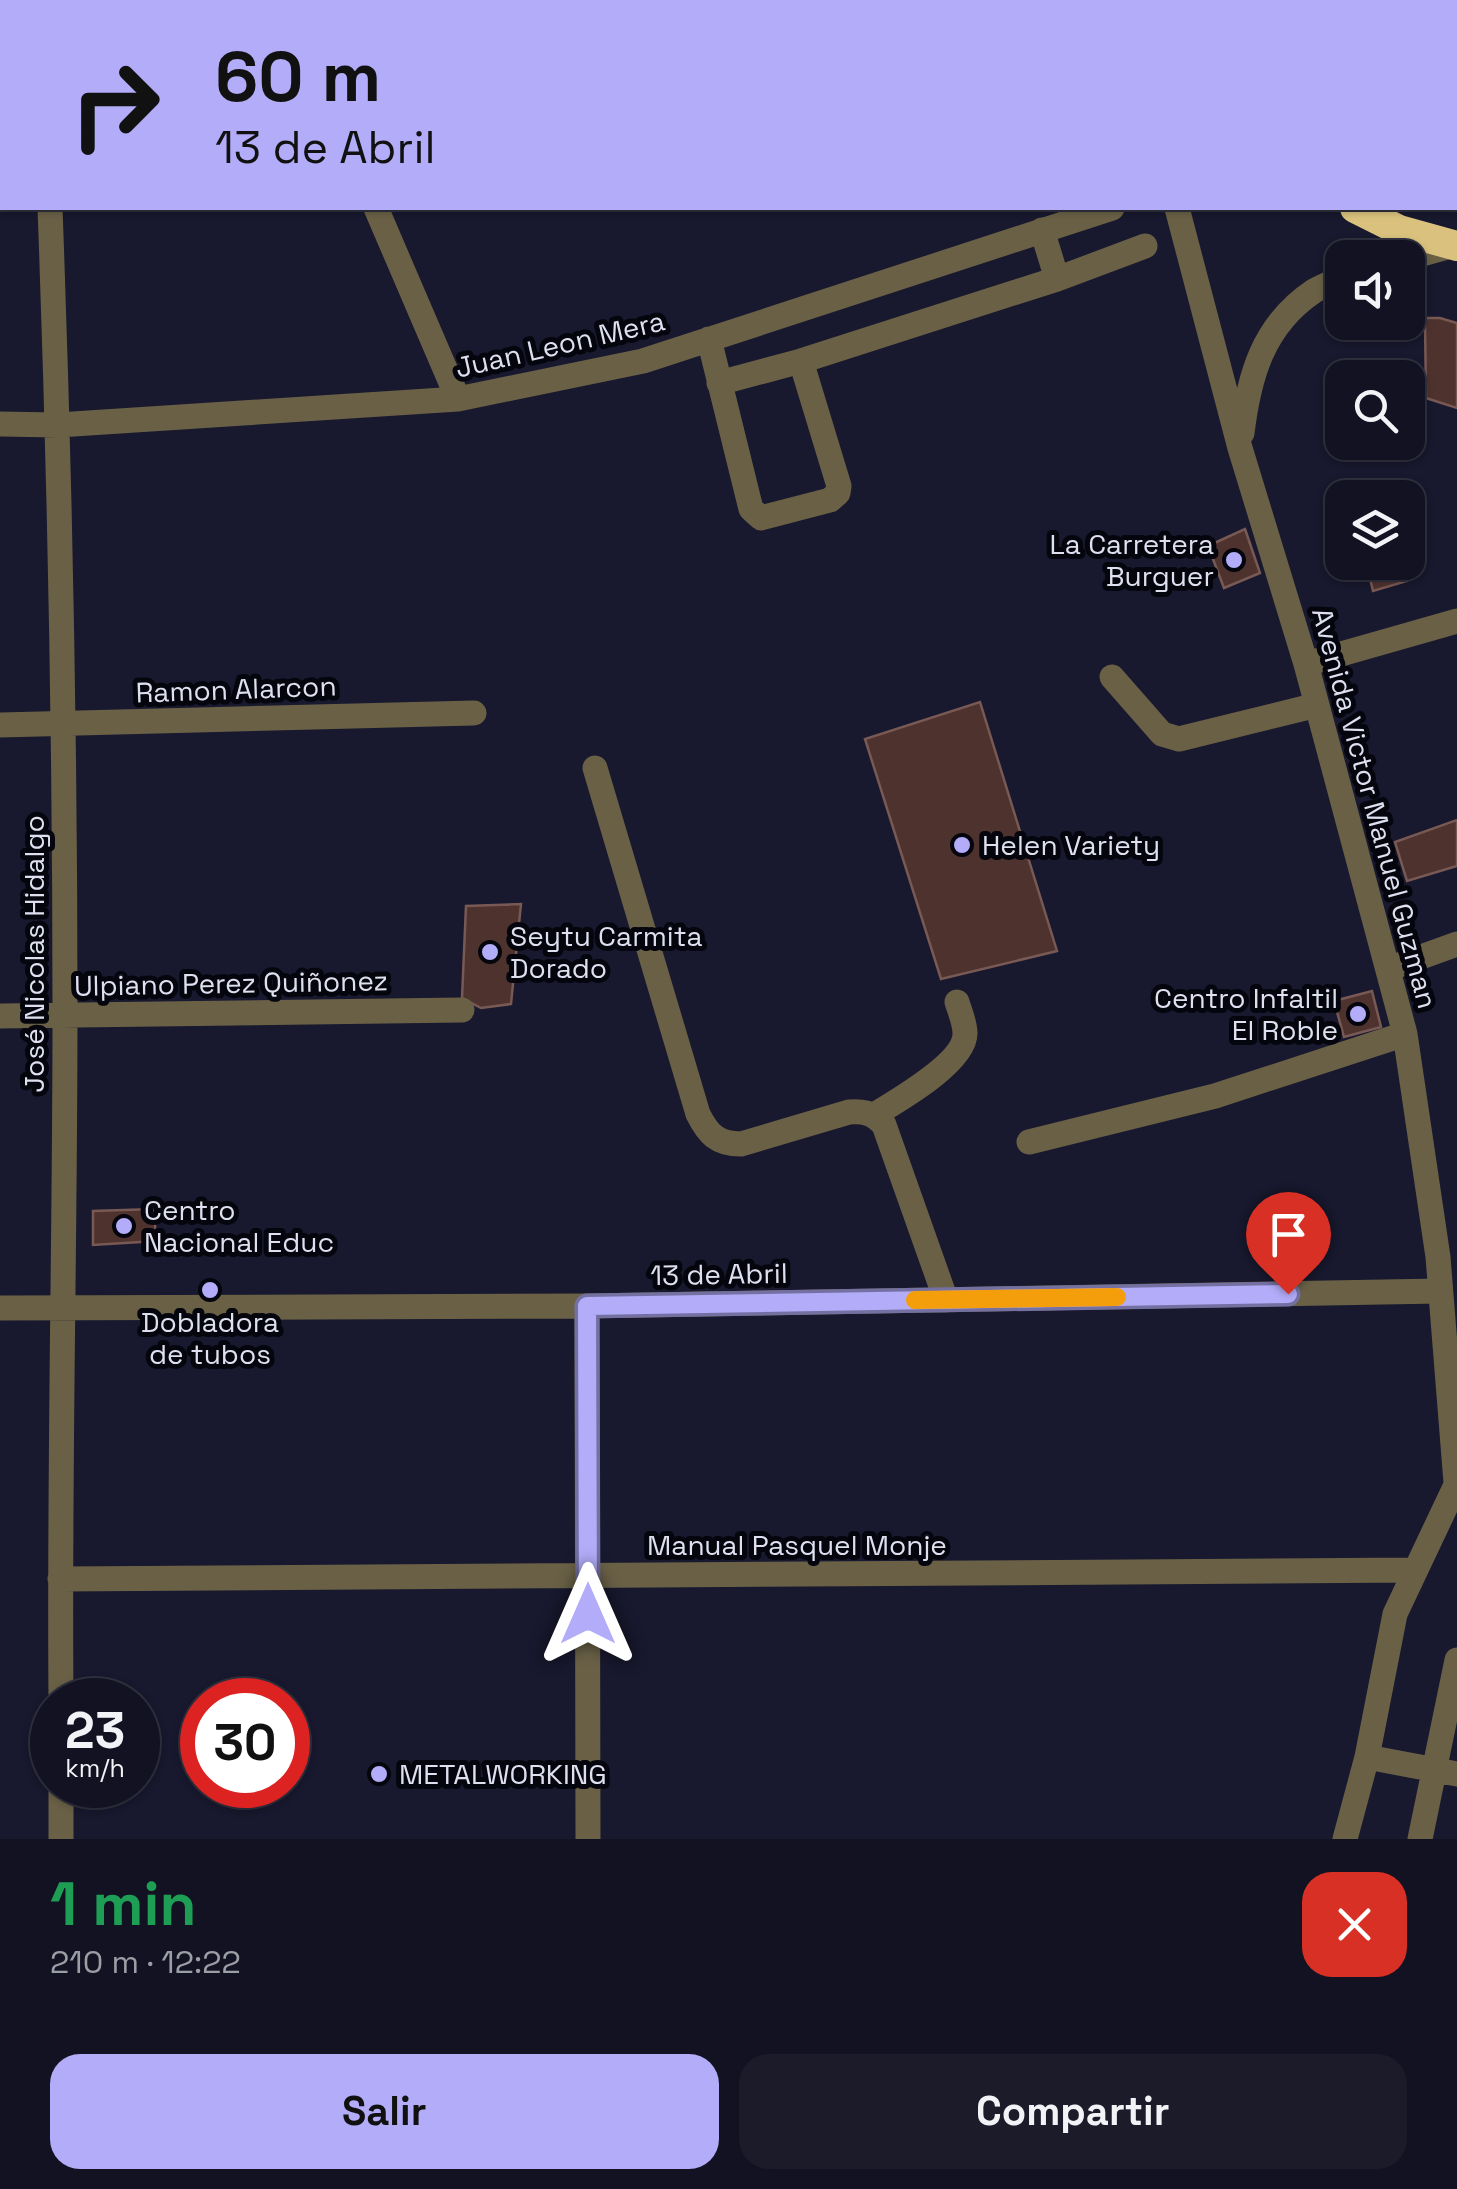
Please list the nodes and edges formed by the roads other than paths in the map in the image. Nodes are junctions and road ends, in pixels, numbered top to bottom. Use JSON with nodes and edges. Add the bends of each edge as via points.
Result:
{"nodes":[{"id":1,"x":50,"y":210,"type":"edge"},
{"id":2,"x":377,"y":210,"type":"edge"},
{"id":3,"x":1106,"y":210,"type":"edge"},
{"id":4,"x":1178,"y":210,"type":"edge"},
{"id":5,"x":1360,"y":210,"type":"edge"},
{"id":6,"x":1042,"y":230,"type":"junction"},
{"id":7,"x":1455,"y":245,"type":"edge"},
{"id":8,"x":1145,"y":246,"type":"dead end"},
{"id":9,"x":1425,"y":253,"type":"edge"},
{"id":10,"x":1057,"y":279,"type":"junction"},
{"id":11,"x":1325,"y":286,"type":"edge"},
{"id":12,"x":708,"y":339,"type":"junction"},
{"id":13,"x":801,"y":361,"type":"junction"},
{"id":14,"x":719,"y":383,"type":"junction"},
{"id":15,"x":458,"y":399,"type":"junction"},
{"id":16,"x":0,"y":424,"type":"edge"},
{"id":17,"x":58,"y":425,"type":"junction"},
{"id":18,"x":1240,"y":448,"type":"junction"},
{"id":19,"x":1457,"y":621,"type":"edge"},
{"id":20,"x":1306,"y":664,"type":"junction"},
{"id":21,"x":1112,"y":677,"type":"dead end"},
{"id":22,"x":1317,"y":705,"type":"junction"},
{"id":23,"x":474,"y":713,"type":"dead end"},
{"id":24,"x":0,"y":724,"type":"edge"},
{"id":25,"x":64,"y":724,"type":"junction"},
{"id":26,"x":595,"y":768,"type":"dead end"},
{"id":27,"x":1457,"y":944,"type":"edge"},
{"id":28,"x":1388,"y":970,"type":"junction"},
{"id":29,"x":958,"y":1002,"type":"dead end"},
{"id":30,"x":462,"y":1010,"type":"dead end"},
{"id":31,"x":0,"y":1016,"type":"edge"},
{"id":32,"x":65,"y":1016,"type":"junction"},
{"id":33,"x":1405,"y":1034,"type":"junction"},
{"id":34,"x":874,"y":1114,"type":"junction"},
{"id":35,"x":1029,"y":1142,"type":"dead end"},
{"id":36,"x":1448,"y":1254,"type":"edge"},
{"id":37,"x":1440,"y":1290,"type":"junction"},
{"id":38,"x":946,"y":1300,"type":"junction"},
{"id":39,"x":587,"y":1306,"type":"junction"},
{"id":40,"x":0,"y":1308,"type":"edge"},
{"id":41,"x":62,"y":1308,"type":"junction"},
{"id":42,"x":1456,"y":1490,"type":"edge"},
{"id":43,"x":1414,"y":1570,"type":"junction"},
{"id":44,"x":588,"y":1577,"type":"junction"},
{"id":45,"x":60,"y":1579,"type":"junction"},
{"id":46,"x":1457,"y":1660,"type":"edge"},
{"id":47,"x":61,"y":1678,"type":"edge"},
{"id":48,"x":1367,"y":1757,"type":"junction"},
{"id":49,"x":1446,"y":1772,"type":"edge"},
{"id":50,"x":61,"y":1808,"type":"edge"},
{"id":51,"x":62,"y":1839,"type":"edge"},
{"id":52,"x":588,"y":1839,"type":"edge"},
{"id":53,"x":1345,"y":1839,"type":"edge"},
{"id":54,"x":1420,"y":1839,"type":"edge"}],
"edges":[{"from":1,"to":17,"type":"street","name":"José Nicolas Hidalgo"},
{"from":2,"to":15,"type":"street"},
{"from":3,"to":6,"type":"street","name":"Juan Leon Mera"},
{"from":4,"to":18,"type":"street","name":"Avenida Victor Manuel Guzman"},
{"from":5,"to":7,"type":"highway","via":[[1399,230]]},
{"from":6,"to":10,"type":"street"},
{"from":6,"to":12,"type":"street","name":"Juan Leon Mera"},
{"from":7,"to":9,"type":"street"},
{"from":8,"to":10,"type":"street"},
{"from":10,"to":13,"type":"street"},
{"from":11,"to":18,"type":"street","name":"Avenida Victor Manuel Guzman","via":[[1285,316],[1258,358]]},
{"from":12,"to":14,"type":"street"},
{"from":12,"to":15,"type":"street","name":"Juan Leon Mera","via":[[642,361]]},
{"from":13,"to":14,"type":"street"},
{"from":13,"to":14,"type":"street","via":[[838,493],[778,514],[762,518],[752,509]]},
{"from":15,"to":17,"type":"street","name":"Juan Leon Mera"},
{"from":16,"to":17,"type":"street","name":"Juan Leon Mera"},
{"from":17,"to":25,"type":"street","name":"José Nicolas Hidalgo"},
{"from":18,"to":20,"type":"street","name":"Avenida Victor Manuel Guzman"},
{"from":19,"to":20,"type":"street"},
{"from":20,"to":22,"type":"street","name":"Avenida Victor Manuel Guzman"},
{"from":21,"to":22,"type":"street","via":[[1162,734],[1179,739]]},
{"from":22,"to":28,"type":"street","name":"Avenida Victor Manuel Guzman"},
{"from":23,"to":25,"type":"street","name":"Ramon Alarcon"},
{"from":24,"to":25,"type":"street","name":"Ramon Alarcon"},
{"from":25,"to":32,"type":"street","name":"José Nicolas Hidalgo"},
{"from":26,"to":34,"type":"street","via":[[706,1131],[741,1144],[849,1112]]},
{"from":27,"to":28,"type":"street"},
{"from":28,"to":33,"type":"street","name":"Avenida Victor Manuel Guzman"},
{"from":29,"to":34,"type":"street","via":[[966,1035],[962,1047]]},
{"from":30,"to":32,"type":"street","name":"Ulpiano Perez Quiñonez"},
{"from":31,"to":32,"type":"street","name":"Ulpiano Perez Quiñonez"},
{"from":32,"to":41,"type":"street","name":"José Nicolas Hidalgo"},
{"from":33,"to":35,"type":"street","via":[[1216,1096]]},
{"from":33,"to":36,"type":"street","name":"Avenida Victor Manuel Guzman"},
{"from":34,"to":38,"type":"street","via":[[884,1124]]},
{"from":36,"to":37,"type":"street","name":"Avenida Victor Manuel Guzman"},
{"from":37,"to":38,"type":"street","name":"13 de Abril"},
{"from":37,"to":42,"type":"street","name":"Avenida Victor Manuel Guzman"},
{"from":38,"to":39,"type":"street","name":"13 de Abril"},
{"from":39,"to":41,"type":"street","name":"13 de Abril"},
{"from":39,"to":44,"type":"street"},
{"from":40,"to":41,"type":"street","name":"13 de Abril"},
{"from":41,"to":45,"type":"street","name":"José Nicolas Hidalgo"},
{"from":42,"to":43,"type":"street"},
{"from":43,"to":44,"type":"street","name":"Manual Pasquel Monje"},
{"from":43,"to":48,"type":"street","via":[[1395,1614]]},
{"from":44,"to":45,"type":"street","name":"Manual Pasquel Monje"},
{"from":44,"to":52,"type":"street"},
{"from":45,"to":47,"type":"street","name":"José Nicolas Hidalgo"},
{"from":46,"to":49,"type":"street"},
{"from":48,"to":49,"type":"street"},
{"from":48,"to":53,"type":"street"},
{"from":49,"to":54,"type":"street"},
{"from":50,"to":51,"type":"street"}]}
